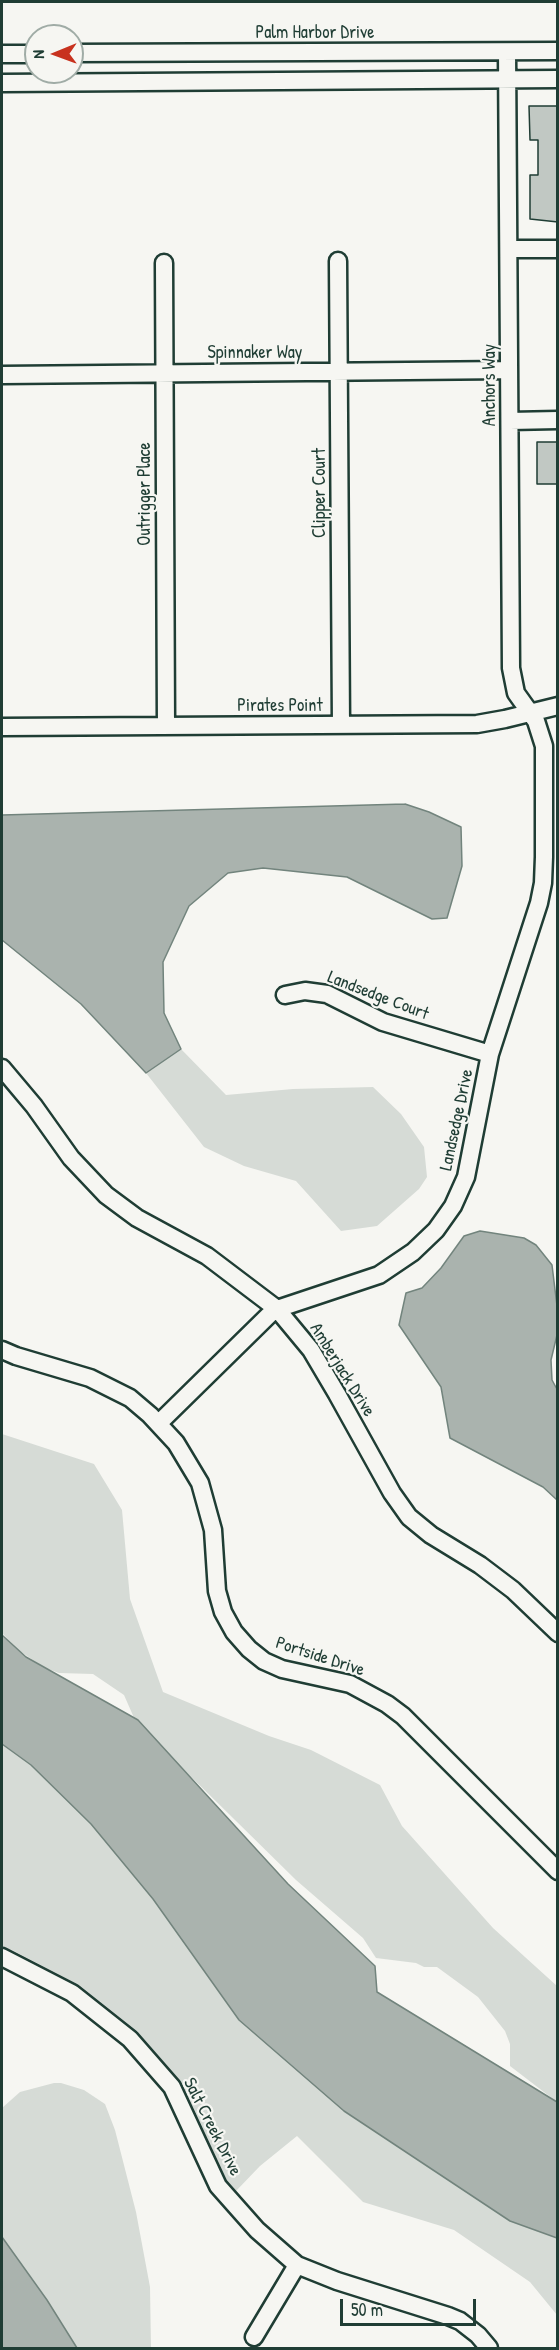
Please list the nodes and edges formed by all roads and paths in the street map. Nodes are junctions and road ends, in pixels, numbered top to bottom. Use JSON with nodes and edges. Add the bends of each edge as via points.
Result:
{"nodes":[{"id":1,"x":558,"y":51,"type":"edge"},
{"id":2,"x":507,"y":52,"type":"junction"},
{"id":3,"x":84,"y":53,"type":"edge"},
{"id":4,"x":2,"y":54,"type":"edge"},
{"id":5,"x":24,"y":54,"type":"edge"},
{"id":6,"x":558,"y":79,"type":"edge"},
{"id":7,"x":507,"y":80,"type":"junction"},
{"id":8,"x":2,"y":83,"type":"edge"},
{"id":9,"x":509,"y":249,"type":"junction"},
{"id":10,"x":558,"y":249,"type":"edge"},
{"id":11,"x":338,"y":261,"type":"dead end"},
{"id":12,"x":164,"y":262,"type":"dead end"},
{"id":13,"x":509,"y":370,"type":"junction"},
{"id":14,"x":340,"y":372,"type":"junction"},
{"id":15,"x":164,"y":373,"type":"junction"},
{"id":16,"x":2,"y":375,"type":"edge"},
{"id":17,"x":558,"y":420,"type":"edge"},
{"id":18,"x":510,"y":421,"type":"junction"},
{"id":19,"x":558,"y":706,"type":"edge"},
{"id":20,"x":531,"y":712,"type":"junction"},
{"id":21,"x":341,"y":725,"type":"junction"},
{"id":22,"x":166,"y":726,"type":"junction"},
{"id":23,"x":2,"y":727,"type":"edge"},
{"id":24,"x":285,"y":995,"type":"dead end"},
{"id":25,"x":490,"y":1054,"type":"junction"},
{"id":26,"x":2,"y":1068,"type":"edge"},
{"id":27,"x":277,"y":1309,"type":"junction"},
{"id":28,"x":2,"y":1350,"type":"edge"},
{"id":29,"x":159,"y":1423,"type":"junction"},
{"id":30,"x":558,"y":1633,"type":"edge"},
{"id":31,"x":558,"y":1871,"type":"edge"},
{"id":32,"x":2,"y":1957,"type":"edge"},
{"id":33,"x":297,"y":2265,"type":"junction"},
{"id":34,"x":254,"y":2337,"type":"dead end"},
{"id":35,"x":489,"y":2349,"type":"edge"}],
"edges":[{"from":1,"to":2,"type":"street","name":"Palm Harbor Drive"},
{"from":2,"to":3,"type":"street","name":"Palm Harbor Drive"},
{"from":2,"to":7,"type":"street","name":"Anchors Way"},
{"from":4,"to":5,"type":"street"},
{"from":6,"to":7,"type":"street"},
{"from":7,"to":8,"type":"street"},
{"from":7,"to":9,"type":"street","name":"Anchors Way"},
{"from":9,"to":10,"type":"street"},
{"from":9,"to":13,"type":"street","name":"Anchors Way"},
{"from":11,"to":14,"type":"street","name":"Clipper Court"},
{"from":12,"to":15,"type":"street","name":"Outrigger Place"},
{"from":13,"to":14,"type":"street","name":"Spinnaker Way"},
{"from":13,"to":18,"type":"street","name":"Anchors Way"},
{"from":14,"to":15,"type":"street","name":"Spinnaker Way"},
{"from":14,"to":21,"type":"street","name":"Clipper Court"},
{"from":15,"to":16,"type":"street","name":"Spinnaker Way"},
{"from":15,"to":22,"type":"street","name":"Outrigger Place"},
{"from":17,"to":18,"type":"street"},
{"from":18,"to":20,"type":"street","name":"Anchors Way","via":[[511,668],[516,693]]},
{"from":19,"to":20,"type":"street","name":"Pirates Point"},
{"from":20,"to":21,"type":"street","name":"Pirates Point","via":[[477,723]]},
{"from":20,"to":25,"type":"street","name":"Landsedge Drive","via":[[540,730],[545,761],[543,883]]},
{"from":21,"to":22,"type":"street","name":"Pirates Point"},
{"from":22,"to":23,"type":"street","name":"Pirates Point"},
{"from":24,"to":25,"type":"street","name":"Landsedge Court","via":[[305,991],[327,994],[383,1022]]},
{"from":25,"to":27,"type":"street","name":"Landsedge Drive","via":[[466,1176],[453,1206],[436,1230],[413,1252],[379,1275]]},
{"from":26,"to":27,"type":"street","name":"Amberjack Drive","via":[[71,1158],[106,1195],[137,1218],[207,1256]]},
{"from":27,"to":29,"type":"street","name":"Landsedge Drive"},
{"from":27,"to":30,"type":"street","name":"Amberjack Drive","via":[[310,1350],[409,1516],[513,1590]]},
{"from":28,"to":29,"type":"street","name":"Portside Drive","via":[[105,1384],[130,1398]]},
{"from":29,"to":31,"type":"street","name":"Portside Drive","via":[[185,1454],[200,1484],[213,1530],[217,1591],[223,1612],[241,1641],[264,1661],[282,1669],[350,1684],[387,1704]]},
{"from":32,"to":33,"type":"street","name":"Salt Creek Drive","via":[[72,1993],[130,2039],[172,2087],[218,2186]]},
{"from":33,"to":34,"type":"street"},
{"from":33,"to":35,"type":"street","name":"Salt Creek Drive","via":[[460,2321]]}]}
